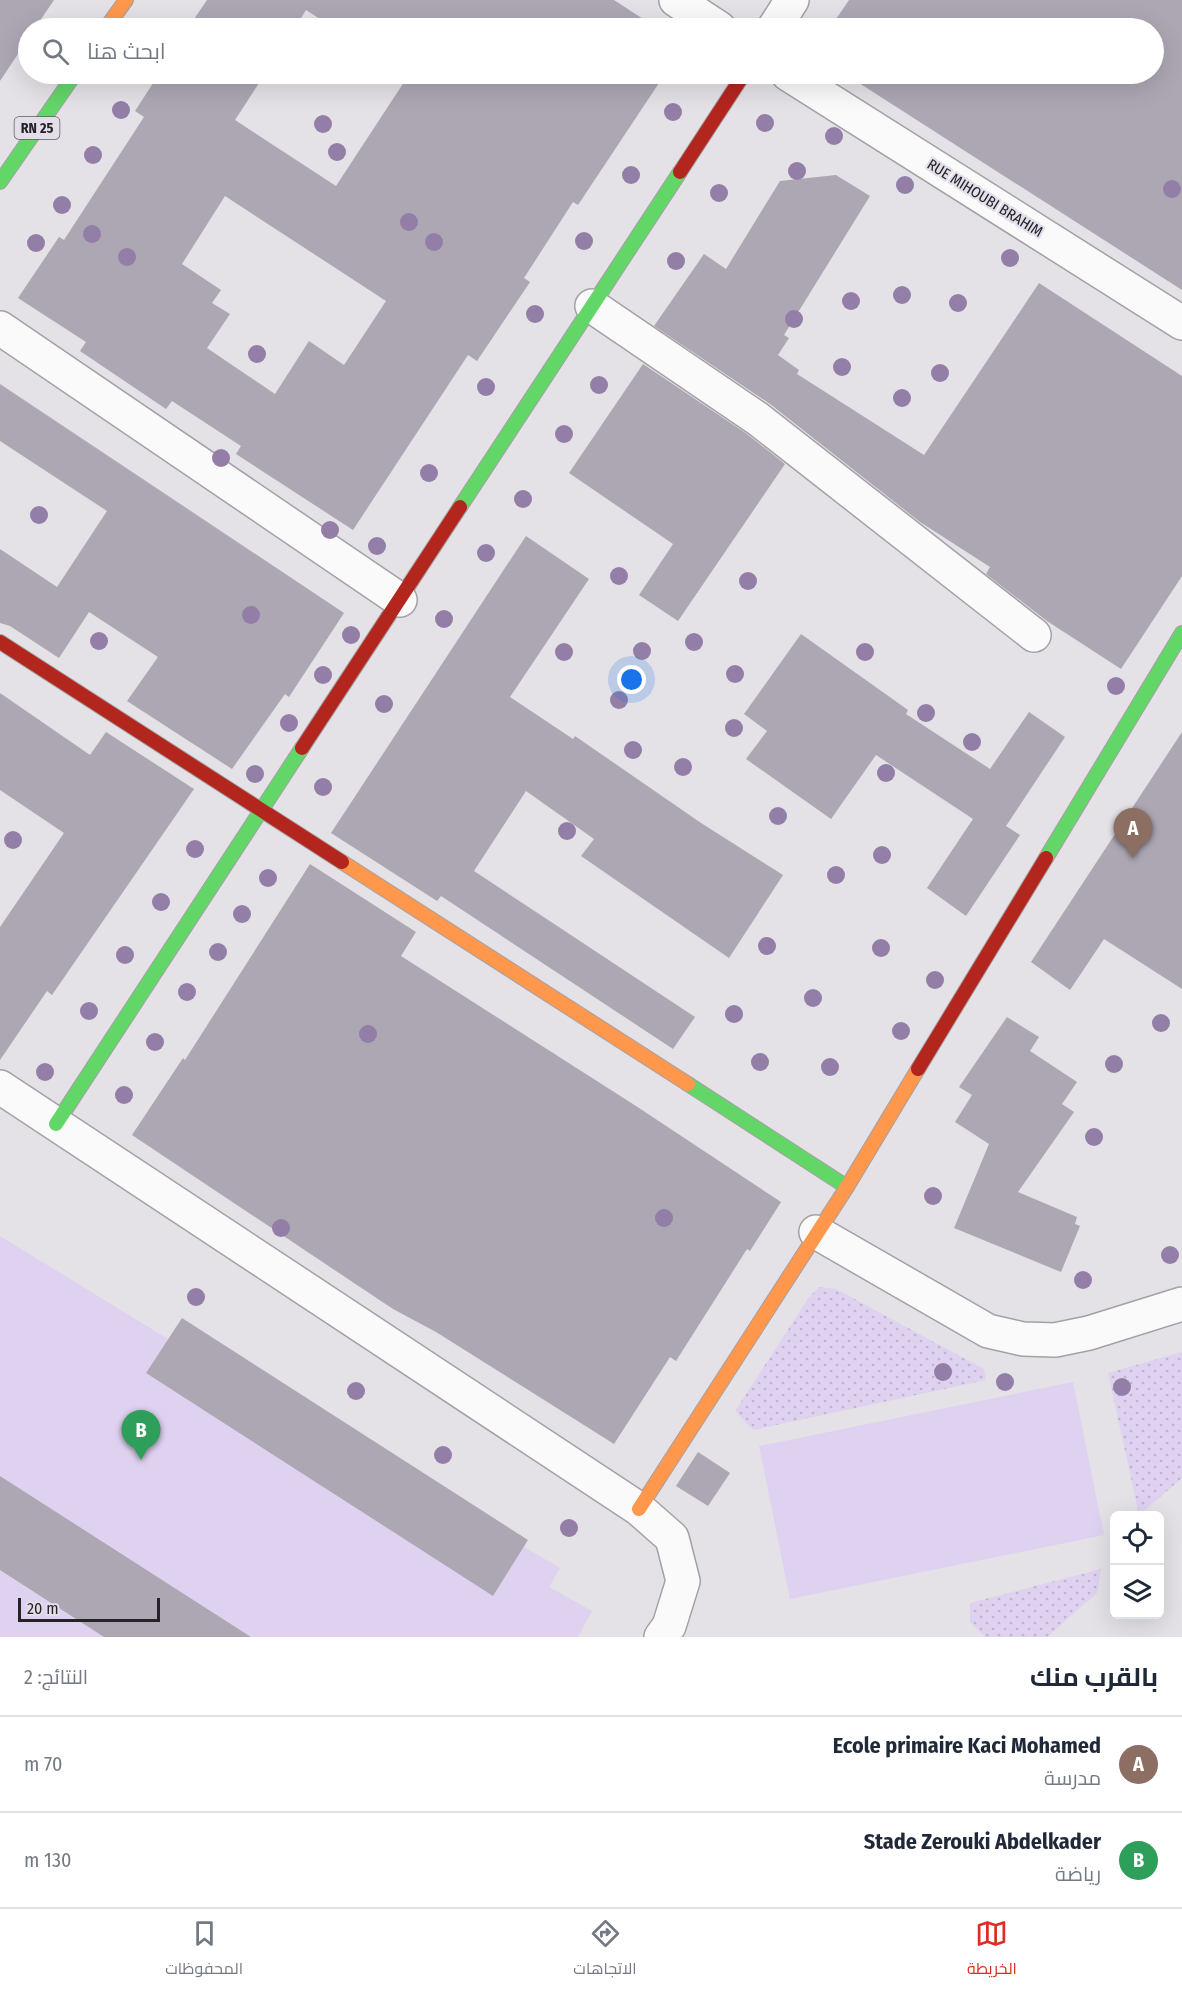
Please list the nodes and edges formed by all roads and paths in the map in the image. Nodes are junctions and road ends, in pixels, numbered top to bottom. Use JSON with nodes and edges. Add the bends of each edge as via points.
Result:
{"nodes":[{"id":1,"x":126,"y":0,"type":"edge"},
{"id":2,"x":676,"y":0,"type":"edge"},
{"id":3,"x":792,"y":0,"type":"edge"},
{"id":4,"x":113,"y":18,"type":"edge"},
{"id":5,"x":704,"y":18,"type":"edge"},
{"id":6,"x":780,"y":18,"type":"edge"},
{"id":7,"x":68,"y":84,"type":"edge"},
{"id":8,"x":737,"y":84,"type":"edge"},
{"id":9,"x":804,"y":84,"type":"edge"},
{"id":10,"x":0,"y":182,"type":"edge"},
{"id":11,"x":592,"y":306,"type":"junction"},
{"id":12,"x":1182,"y":323,"type":"edge"},
{"id":13,"x":0,"y":328,"type":"edge"},
{"id":14,"x":400,"y":600,"type":"junction"},
{"id":15,"x":1182,"y":633,"type":"edge"},
{"id":16,"x":1034,"y":635,"type":"dead end"},
{"id":17,"x":0,"y":642,"type":"edge"},
{"id":18,"x":263,"y":811,"type":"junction"},
{"id":19,"x":0,"y":1087,"type":"edge"},
{"id":20,"x":56,"y":1124,"type":"junction"},
{"id":21,"x":847,"y":1187,"type":"junction"},
{"id":22,"x":816,"y":1232,"type":"junction"},
{"id":23,"x":1182,"y":1304,"type":"edge"},
{"id":24,"x":639,"y":1509,"type":"junction"},
{"id":25,"x":661,"y":1637,"type":"edge"}],
"edges":[{"from":1,"to":4,"type":"street"},
{"from":2,"to":5,"type":"street"},
{"from":3,"to":6,"type":"street"},
{"from":7,"to":10,"type":"street","number":"RN 25"},
{"from":8,"to":11,"type":"street"},
{"from":9,"to":12,"type":"street","name":"RUE MIHOUBI BRAHIM"},
{"from":11,"to":14,"type":"street"},
{"from":11,"to":16,"type":"street","via":[[758,419]]},
{"from":13,"to":14,"type":"street"},
{"from":14,"to":18,"type":"street"},
{"from":15,"to":21,"type":"street"},
{"from":17,"to":18,"type":"street"},
{"from":18,"to":20,"type":"street"},
{"from":18,"to":21,"type":"street"},
{"from":19,"to":20,"type":"street"},
{"from":20,"to":24,"type":"street"},
{"from":21,"to":22,"type":"street"},
{"from":22,"to":23,"type":"street","via":[[988,1331],[1023,1339],[1055,1340],[1089,1333]]},
{"from":22,"to":24,"type":"street"},
{"from":24,"to":25,"type":"street","via":[[672,1538],[683,1581],[669,1626]]}]}
